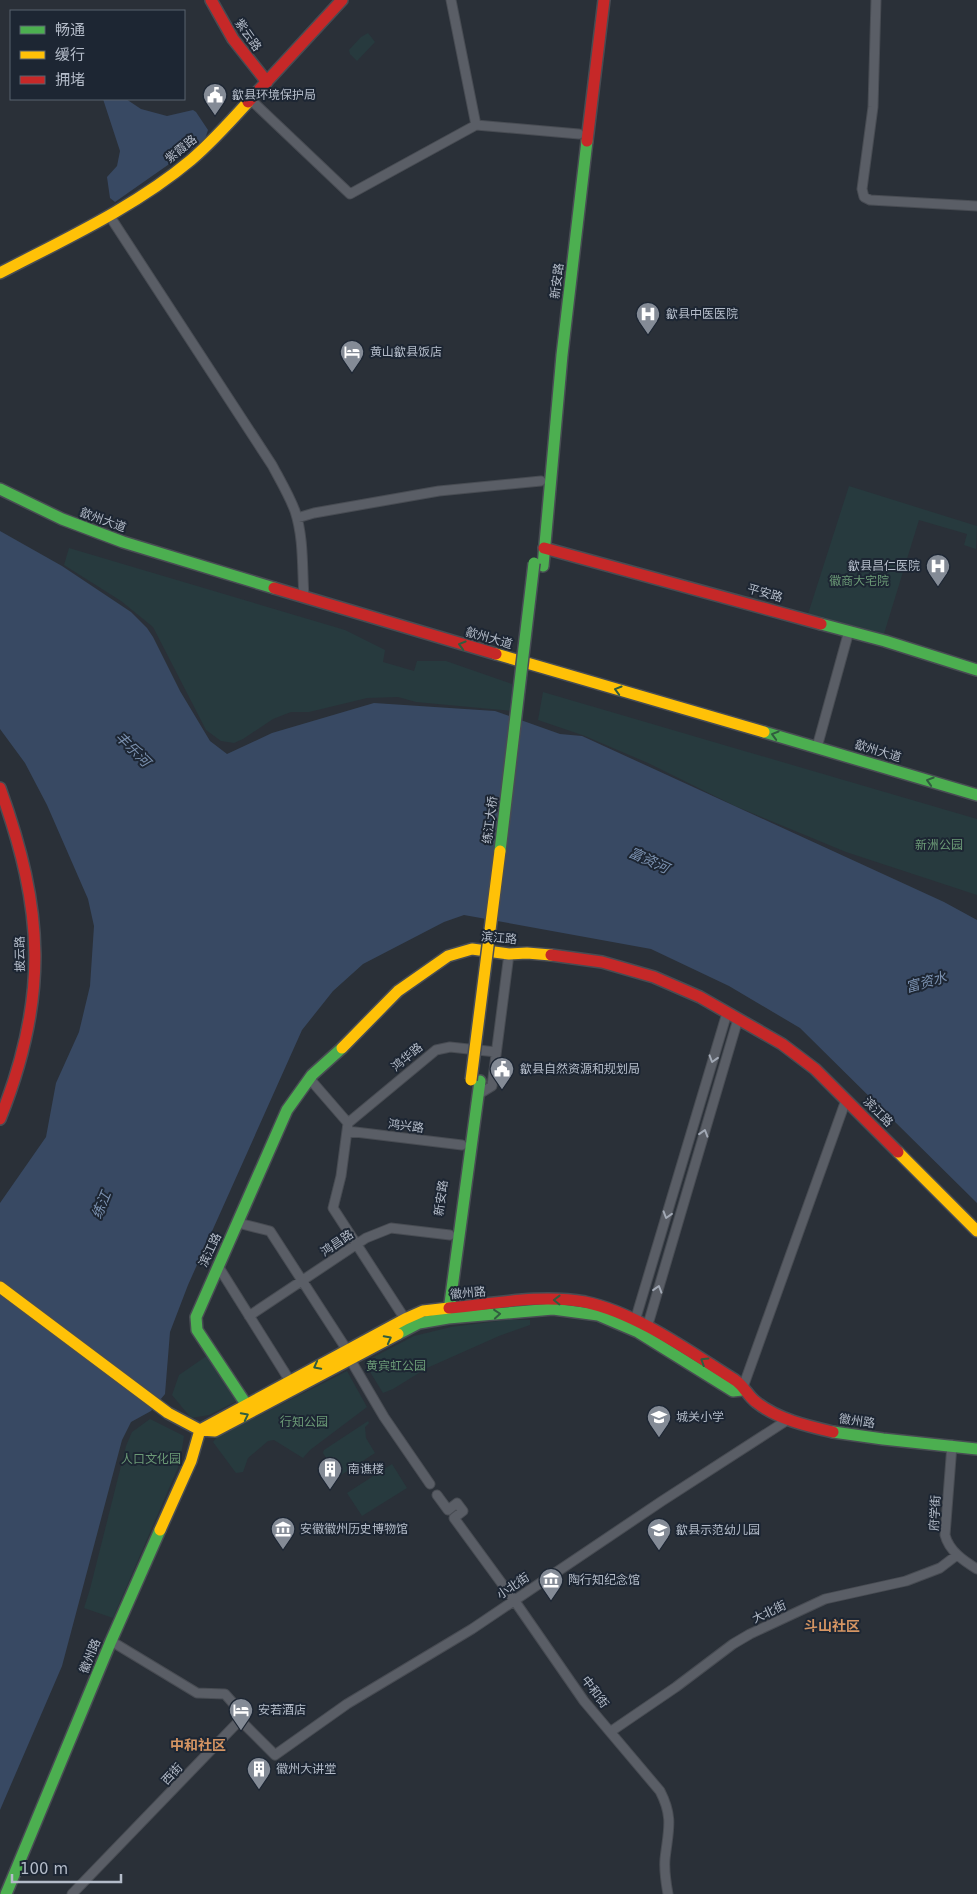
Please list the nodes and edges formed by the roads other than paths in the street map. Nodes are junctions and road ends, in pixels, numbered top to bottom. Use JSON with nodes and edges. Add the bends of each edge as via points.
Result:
{"nodes":[{"id":1,"x":211,"y":0,"type":"edge"},
{"id":2,"x":342,"y":0,"type":"edge"},
{"id":3,"x":451,"y":0,"type":"edge"},
{"id":4,"x":595,"y":0,"type":"edge"},
{"id":5,"x":604,"y":0,"type":"edge"},
{"id":6,"x":876,"y":0,"type":"edge"},
{"id":7,"x":267,"y":82,"type":"junction"},
{"id":8,"x":251,"y":100,"type":"junction"},
{"id":9,"x":476,"y":125,"type":"junction"},
{"id":10,"x":579,"y":134,"type":"junction"},
{"id":11,"x":977,"y":206,"type":"edge"},
{"id":12,"x":109,"y":215,"type":"junction"},
{"id":13,"x":0,"y":273,"type":"edge"},
{"id":14,"x":541,"y":481,"type":"junction"},
{"id":15,"x":0,"y":489,"type":"edge"},
{"id":16,"x":0,"y":500,"type":"edge"},
{"id":17,"x":297,"y":518,"type":"junction"},
{"id":18,"x":544,"y":548,"type":"junction"},
{"id":19,"x":538,"y":564,"type":"junction"},
{"id":20,"x":304,"y":597,"type":"junction"},
{"id":21,"x":849,"y":631,"type":"junction"},
{"id":22,"x":977,"y":670,"type":"edge"},
{"id":23,"x":817,"y":747,"type":"junction"},
{"id":24,"x":0,"y":788,"type":"edge"},
{"id":25,"x":977,"y":795,"type":"edge"},
{"id":26,"x":977,"y":806,"type":"edge"},
{"id":27,"x":509,"y":954,"type":"junction"},
{"id":28,"x":727,"y":1012,"type":"junction"},
{"id":29,"x":738,"y":1019,"type":"junction"},
{"id":30,"x":496,"y":1052,"type":"junction"},
{"id":31,"x":310,"y":1078,"type":"junction"},
{"id":32,"x":476,"y":1081,"type":"junction"},
{"id":33,"x":478,"y":1094,"type":"junction"},
{"id":34,"x":846,"y":1100,"type":"junction"},
{"id":35,"x":0,"y":1119,"type":"edge"},
{"id":36,"x":348,"y":1127,"type":"junction"},
{"id":37,"x":462,"y":1145,"type":"junction"},
{"id":38,"x":238,"y":1223,"type":"junction"},
{"id":39,"x":977,"y":1230,"type":"edge"},
{"id":40,"x":450,"y":1235,"type":"junction"},
{"id":41,"x":357,"y":1245,"type":"junction"},
{"id":42,"x":218,"y":1266,"type":"junction"},
{"id":43,"x":303,"y":1281,"type":"junction"},
{"id":44,"x":0,"y":1287,"type":"edge"},
{"id":45,"x":444,"y":1314,"type":"junction"},
{"id":46,"x":249,"y":1316,"type":"junction"},
{"id":47,"x":405,"y":1319,"type":"junction"},
{"id":48,"x":634,"y":1324,"type":"junction"},
{"id":49,"x":646,"y":1331,"type":"junction"},
{"id":50,"x":348,"y":1354,"type":"junction"},
{"id":51,"x":290,"y":1381,"type":"junction"},
{"id":52,"x":742,"y":1390,"type":"junction"},
{"id":53,"x":246,"y":1404,"type":"junction"},
{"id":54,"x":789,"y":1419,"type":"junction"},
{"id":55,"x":200,"y":1430,"type":"junction"},
{"id":56,"x":952,"y":1445,"type":"junction"},
{"id":57,"x":977,"y":1449,"type":"edge"},
{"id":58,"x":430,"y":1484,"type":"dead end"},
{"id":59,"x":437,"y":1495,"type":"dead end"},
{"id":60,"x":957,"y":1555,"type":"junction"},
{"id":61,"x":977,"y":1569,"type":"edge"},
{"id":62,"x":514,"y":1600,"type":"junction"},
{"id":63,"x":111,"y":1641,"type":"junction"},
{"id":64,"x":240,"y":1720,"type":"junction"},
{"id":65,"x":610,"y":1732,"type":"junction"},
{"id":66,"x":6,"y":1894,"type":"edge"},
{"id":67,"x":72,"y":1894,"type":"edge"},
{"id":68,"x":668,"y":1894,"type":"edge"}],
"edges":[{"from":1,"to":7,"type":"main road","name":"紫云路","via":[[233,39]]},
{"from":2,"to":7,"type":"main road","name":"紫霞路"},
{"from":3,"to":9,"type":"street"},
{"from":4,"to":10,"type":"main road","name":"新安路"},
{"from":5,"to":18,"type":"main road","name":"新安路","via":[[562,355]]},
{"from":6,"to":11,"type":"street","via":[[873,107],[862,189],[864,197],[870,200]]},
{"from":7,"to":8,"type":"main road","name":"紫霞路"},
{"from":8,"to":9,"type":"street","via":[[350,194]]},
{"from":8,"to":12,"type":"main road","name":"紫霞路","via":[[191,160]]},
{"from":9,"to":10,"type":"street"},
{"from":10,"to":14,"type":"main road","name":"新安路","via":[[552,354]]},
{"from":12,"to":13,"type":"main road","name":"紫霞路"},
{"from":12,"to":17,"type":"street","via":[[272,466]]},
{"from":14,"to":17,"type":"street","via":[[439,491]]},
{"from":14,"to":19,"type":"main road","name":"新安路"},
{"from":15,"to":20,"type":"main road","name":"歙州大道","via":[[98,534]]},
{"from":16,"to":26,"type":"main road","name":"歙州大道","via":[[76,536],[120,552]]},
{"from":17,"to":20,"type":"street"},
{"from":18,"to":19,"type":"main road","name":"新安路"},
{"from":18,"to":21,"type":"main road","name":"平安路"},
{"from":19,"to":32,"type":"main road","name":"练江大桥","bridge":true,"via":[[483,996]]},
{"from":23,"to":20,"type":"main road","name":"歙州大道","one_way":true},
{"from":21,"to":22,"type":"main road","name":"平安路"},
{"from":21,"to":23,"type":"street"},
{"from":25,"to":23,"type":"main road","name":"歙州大道","one_way":true},
{"from":24,"to":35,"type":"main road","name":"披云路","via":[[28,884],[34,968],[31,1019],[16,1077]]},
{"from":27,"to":28,"type":"main road","name":"滨江路","via":[[563,956],[620,966],[671,984]]},
{"from":27,"to":30,"type":"street"},
{"from":27,"to":31,"type":"main road","name":"滨江路","via":[[472,949],[456,953],[433,966],[385,1002]]},
{"from":28,"to":29,"type":"main road","name":"滨江路"},
{"from":28,"to":48,"type":"street","one_way":true},
{"from":29,"to":34,"type":"main road","name":"滨江路","via":[[798,1056]]},
{"from":49,"to":29,"type":"street","one_way":true},
{"from":30,"to":33,"type":"street","via":[[492,1086]]},
{"from":30,"to":36,"type":"street","name":"鸿华路","via":[[450,1046],[436,1050]]},
{"from":31,"to":36,"type":"street"},
{"from":31,"to":38,"type":"main road","name":"滨江路","via":[[287,1110]]},
{"from":32,"to":33,"type":"main road","name":"新安路"},
{"from":32,"to":37,"type":"main road","name":"新安路"},
{"from":33,"to":45,"type":"main road","name":"新安路"},
{"from":34,"to":39,"type":"main road","name":"滨江路"},
{"from":34,"to":52,"type":"street"},
{"from":36,"to":37,"type":"street","name":"鸿兴路"},
{"from":36,"to":41,"type":"street","via":[[333,1208]]},
{"from":37,"to":40,"type":"main road","name":"新安路"},
{"from":38,"to":42,"type":"main road","name":"滨江路"},
{"from":38,"to":43,"type":"street","via":[[270,1231]]},
{"from":40,"to":41,"type":"street","name":"鸿昌路","via":[[390,1228]]},
{"from":40,"to":45,"type":"main road","name":"新安路"},
{"from":41,"to":43,"type":"street","name":"鸿昌路"},
{"from":41,"to":47,"type":"street"},
{"from":42,"to":46,"type":"street"},
{"from":42,"to":53,"type":"main road","name":"滨江路","via":[[200,1306],[196,1326]]},
{"from":43,"to":46,"type":"street","name":"鸿昌路"},
{"from":43,"to":50,"type":"street"},
{"from":44,"to":55,"type":"main road","via":[[168,1414]]},
{"from":45,"to":47,"type":"main road","name":"徽州路","via":[[423,1312]]},
{"from":45,"to":48,"type":"main road","name":"徽州路","via":[[564,1310]]},
{"from":50,"to":45,"type":"main road","name":"徽州路","one_way":true},
{"from":46,"to":51,"type":"street"},
{"from":47,"to":50,"type":"main road","name":"徽州路"},
{"from":48,"to":49,"type":"main road","name":"徽州路"},
{"from":49,"to":52,"type":"main road","name":"徽州路","via":[[738,1382]]},
{"from":50,"to":51,"type":"main road","name":"徽州路","one_way":true},
{"from":55,"to":50,"type":"main road","name":"徽州路","one_way":true,"via":[[216,1431]]},
{"from":50,"to":58,"type":"street","via":[[384,1417]]},
{"from":51,"to":53,"type":"main road","name":"徽州路"},
{"from":52,"to":54,"type":"main road","name":"徽州路","via":[[758,1403]]},
{"from":53,"to":55,"type":"main road","name":"徽州路"},
{"from":54,"to":56,"type":"main road","name":"徽州路","via":[[810,1427],[848,1434]]},
{"from":54,"to":62,"type":"street","name":"小北街"},
{"from":55,"to":63,"type":"main road","name":"徽州路","via":[[191,1461]]},
{"from":56,"to":57,"type":"main road","name":"徽州路"},
{"from":56,"to":60,"type":"street","name":"府学街","via":[[945,1531],[948,1544]]},
{"from":59,"to":62,"type":"street","name":"中和街","via":[[448,1510],[457,1503],[463,1511],[454,1518]]},
{"from":60,"to":61,"type":"street","name":"府学街"},
{"from":60,"to":65,"type":"street","name":"大北街","via":[[940,1568],[906,1580],[825,1599],[750,1634]]},
{"from":62,"to":64,"type":"street","name":"小北街","via":[[347,1704],[275,1755]]},
{"from":62,"to":65,"type":"street","name":"中和街","via":[[584,1701]]},
{"from":63,"to":64,"type":"street","via":[[197,1693],[225,1694],[240,1711]]},
{"from":63,"to":66,"type":"main road","name":"徽州路"},
{"from":64,"to":67,"type":"street","name":"西街"},
{"from":65,"to":68,"type":"street","name":"中和街","via":[[656,1784],[667,1806],[670,1820],[665,1861]]}]}
